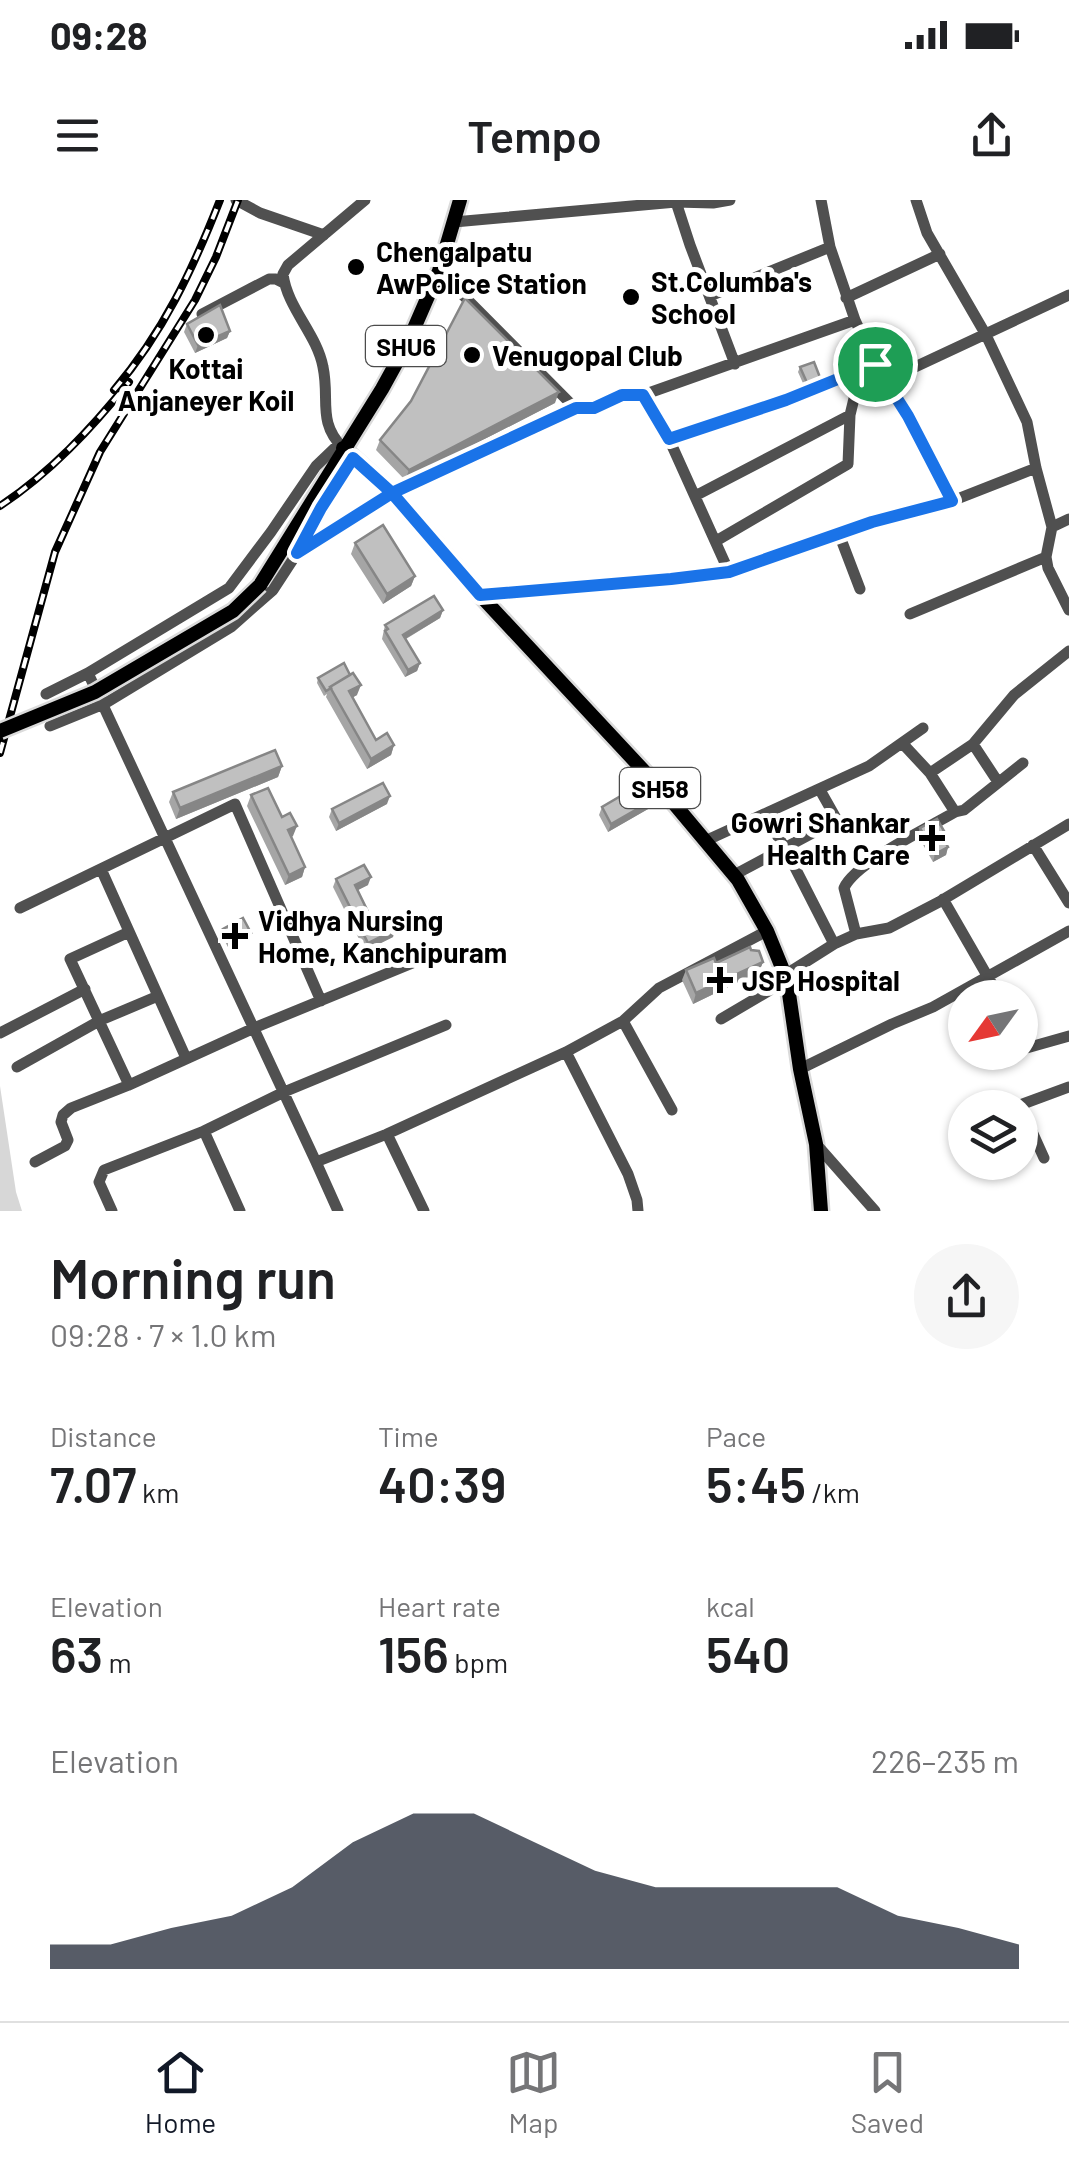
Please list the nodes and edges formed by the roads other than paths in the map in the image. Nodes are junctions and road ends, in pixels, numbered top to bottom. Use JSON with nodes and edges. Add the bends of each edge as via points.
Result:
{"nodes":[{"id":1,"x":236,"y":200,"type":"edge"},
{"id":2,"x":365,"y":200,"type":"edge"},
{"id":3,"x":460,"y":200,"type":"edge"},
{"id":4,"x":548,"y":200,"type":"edge"},
{"id":5,"x":730,"y":200,"type":"edge"},
{"id":6,"x":821,"y":200,"type":"edge"},
{"id":7,"x":916,"y":200,"type":"edge"},
{"id":8,"x":676,"y":202,"type":"edge"},
{"id":9,"x":712,"y":202,"type":"edge"},
{"id":10,"x":547,"y":214,"type":"junction"},
{"id":11,"x":454,"y":222,"type":"junction"},
{"id":12,"x":324,"y":235,"type":"junction"},
{"id":13,"x":830,"y":247,"type":"junction"},
{"id":14,"x":940,"y":254,"type":"junction"},
{"id":15,"x":438,"y":272,"type":"junction"},
{"id":16,"x":284,"y":283,"type":"junction"},
{"id":17,"x":1069,"y":295,"type":"edge"},
{"id":18,"x":710,"y":296,"type":"junction"},
{"id":19,"x":846,"y":298,"type":"junction"},
{"id":20,"x":202,"y":314,"type":"edge"},
{"id":21,"x":854,"y":320,"type":"junction"},
{"id":22,"x":986,"y":335,"type":"junction"},
{"id":23,"x":735,"y":364,"type":"junction"},
{"id":24,"x":875,"y":364,"type":"junction"},
{"id":25,"x":886,"y":380,"type":"junction"},
{"id":26,"x":643,"y":395,"type":"junction"},
{"id":27,"x":576,"y":408,"type":"junction"},
{"id":28,"x":850,"y":415,"type":"junction"},
{"id":29,"x":669,"y":439,"type":"junction"},
{"id":30,"x":345,"y":450,"type":"junction"},
{"id":31,"x":1036,"y":468,"type":"junction"},
{"id":32,"x":392,"y":493,"type":"junction"},
{"id":33,"x":696,"y":496,"type":"junction"},
{"id":34,"x":952,"y":501,"type":"junction"},
{"id":35,"x":1069,"y":520,"type":"edge"},
{"id":36,"x":1052,"y":527,"type":"junction"},
{"id":37,"x":839,"y":534,"type":"junction"},
{"id":38,"x":716,"y":540,"type":"junction"},
{"id":39,"x":297,"y":553,"type":"junction"},
{"id":40,"x":1046,"y":557,"type":"junction"},
{"id":41,"x":729,"y":572,"type":"junction"},
{"id":42,"x":860,"y":589,"type":"dead end"},
{"id":43,"x":480,"y":595,"type":"junction"},
{"id":44,"x":1069,"y":610,"type":"edge"},
{"id":45,"x":910,"y":614,"type":"dead end"},
{"id":46,"x":1069,"y":651,"type":"edge"},
{"id":47,"x":88,"y":673,"type":"junction"},
{"id":48,"x":46,"y":694,"type":"dead end"},
{"id":49,"x":104,"y":704,"type":"junction"},
{"id":50,"x":50,"y":726,"type":"dead end"},
{"id":51,"x":923,"y":728,"type":"dead end"},
{"id":52,"x":0,"y":731,"type":"edge"},
{"id":53,"x":903,"y":744,"type":"junction"},
{"id":54,"x":973,"y":744,"type":"junction"},
{"id":55,"x":1023,"y":763,"type":"dead end"},
{"id":56,"x":930,"y":773,"type":"junction"},
{"id":57,"x":998,"y":782,"type":"junction"},
{"id":58,"x":820,"y":790,"type":"junction"},
{"id":59,"x":955,"y":812,"type":"junction"},
{"id":60,"x":764,"y":814,"type":"junction"},
{"id":61,"x":1069,"y":824,"type":"edge"},
{"id":62,"x":165,"y":837,"type":"junction"},
{"id":63,"x":706,"y":841,"type":"junction"},
{"id":64,"x":1033,"y":845,"type":"junction"},
{"id":65,"x":785,"y":848,"type":"junction"},
{"id":66,"x":101,"y":869,"type":"junction"},
{"id":67,"x":734,"y":874,"type":"junction"},
{"id":68,"x":944,"y":899,"type":"junction"},
{"id":69,"x":1069,"y":903,"type":"edge"},
{"id":70,"x":20,"y":908,"type":"dead end"},
{"id":71,"x":768,"y":931,"type":"junction"},
{"id":72,"x":1069,"y":931,"type":"edge"},
{"id":73,"x":129,"y":932,"type":"junction"},
{"id":74,"x":856,"y":934,"type":"junction"},
{"id":75,"x":834,"y":944,"type":"junction"},
{"id":76,"x":414,"y":962,"type":"dead end"},
{"id":77,"x":990,"y":976,"type":"junction"},
{"id":78,"x":786,"y":978,"type":"junction"},
{"id":79,"x":992,"y":980,"type":"edge"},
{"id":80,"x":85,"y":989,"type":"junction"},
{"id":81,"x":158,"y":996,"type":"junction"},
{"id":82,"x":321,"y":1000,"type":"junction"},
{"id":83,"x":721,"y":1019,"type":"dead end"},
{"id":84,"x":100,"y":1020,"type":"junction"},
{"id":85,"x":623,"y":1021,"type":"junction"},
{"id":86,"x":446,"y":1025,"type":"dead end"},
{"id":87,"x":254,"y":1028,"type":"junction"},
{"id":88,"x":0,"y":1033,"type":"edge"},
{"id":89,"x":1069,"y":1036,"type":"edge"},
{"id":90,"x":1038,"y":1045,"type":"edge"},
{"id":91,"x":566,"y":1052,"type":"junction"},
{"id":92,"x":186,"y":1058,"type":"junction"},
{"id":93,"x":17,"y":1067,"type":"dead end"},
{"id":94,"x":800,"y":1069,"type":"junction"},
{"id":95,"x":129,"y":1084,"type":"junction"},
{"id":96,"x":1069,"y":1086,"type":"edge"},
{"id":97,"x":284,"y":1092,"type":"junction"},
{"id":98,"x":1038,"y":1098,"type":"edge"},
{"id":99,"x":672,"y":1110,"type":"dead end"},
{"id":100,"x":204,"y":1131,"type":"junction"},
{"id":101,"x":387,"y":1134,"type":"junction"},
{"id":102,"x":816,"y":1144,"type":"junction"},
{"id":103,"x":1038,"y":1146,"type":"edge"},
{"id":104,"x":1044,"y":1158,"type":"dead end"},
{"id":105,"x":35,"y":1162,"type":"dead end"},
{"id":106,"x":316,"y":1162,"type":"junction"},
{"id":107,"x":112,"y":1211,"type":"edge"},
{"id":108,"x":240,"y":1211,"type":"edge"},
{"id":109,"x":338,"y":1211,"type":"edge"},
{"id":110,"x":424,"y":1211,"type":"edge"},
{"id":111,"x":638,"y":1211,"type":"edge"},
{"id":112,"x":821,"y":1211,"type":"edge"},
{"id":113,"x":875,"y":1211,"type":"edge"}],
"edges":[{"from":1,"to":12,"type":"street"},
{"from":2,"to":12,"type":"street"},
{"from":3,"to":11,"type":"main road","number":"SHU6"},
{"from":4,"to":10,"type":"street"},
{"from":5,"to":9,"type":"street"},
{"from":6,"to":13,"type":"street"},
{"from":7,"to":14,"type":"street"},
{"from":8,"to":9,"type":"street"},
{"from":8,"to":10,"type":"street"},
{"from":8,"to":18,"type":"street"},
{"from":10,"to":11,"type":"street"},
{"from":11,"to":15,"type":"main road","number":"SHU6"},
{"from":12,"to":16,"type":"street","via":[[288,265]]},
{"from":13,"to":18,"type":"street"},
{"from":13,"to":19,"type":"street"},
{"from":14,"to":19,"type":"street"},
{"from":14,"to":22,"type":"street"},
{"from":15,"to":27,"type":"street"},
{"from":15,"to":30,"type":"main road","number":"SHU6","via":[[409,340]]},
{"from":16,"to":20,"type":"street","via":[[269,279]]},
{"from":16,"to":30,"type":"street","via":[[316,344],[327,427]]},
{"from":17,"to":22,"type":"street"},
{"from":18,"to":23,"type":"street"},
{"from":19,"to":21,"type":"street"},
{"from":21,"to":23,"type":"street"},
{"from":21,"to":24,"type":"street"},
{"from":22,"to":25,"type":"street"},
{"from":22,"to":31,"type":"street","via":[[1027,422]]},
{"from":23,"to":26,"type":"street"},
{"from":24,"to":25,"type":"street"},
{"from":24,"to":28,"type":"street","via":[[858,382]]},
{"from":24,"to":29,"type":"street"},
{"from":25,"to":34,"type":"street"},
{"from":26,"to":27,"type":"street"},
{"from":26,"to":29,"type":"street"},
{"from":27,"to":32,"type":"street"},
{"from":28,"to":33,"type":"street"},
{"from":28,"to":38,"type":"street","via":[[848,464]]},
{"from":29,"to":33,"type":"street"},
{"from":30,"to":32,"type":"main road","number":"SH58"},
{"from":30,"to":39,"type":"street"},
{"from":30,"to":47,"type":"street","via":[[316,466],[229,588]]},
{"from":30,"to":52,"type":"main road","number":"SHU6","bridge":true,"via":[[260,585],[233,612],[95,692]]},
{"from":31,"to":34,"type":"street"},
{"from":31,"to":36,"type":"street"},
{"from":32,"to":39,"type":"street"},
{"from":32,"to":43,"type":"main road","number":"SH58"},
{"from":33,"to":38,"type":"street"},
{"from":34,"to":37,"type":"street"},
{"from":35,"to":36,"type":"street"},
{"from":36,"to":40,"type":"street"},
{"from":37,"to":41,"type":"street"},
{"from":37,"to":42,"type":"street"},
{"from":38,"to":41,"type":"street"},
{"from":39,"to":49,"type":"street","via":[[274,590],[231,628]]},
{"from":40,"to":44,"type":"street"},
{"from":40,"to":45,"type":"street"},
{"from":41,"to":43,"type":"street"},
{"from":43,"to":63,"type":"main road","number":"SH58"},
{"from":46,"to":54,"type":"street","via":[[1014,695]]},
{"from":47,"to":48,"type":"street"},
{"from":47,"to":49,"type":"street"},
{"from":49,"to":50,"type":"street"},
{"from":49,"to":62,"type":"street"},
{"from":51,"to":53,"type":"street"},
{"from":53,"to":56,"type":"street"},
{"from":53,"to":58,"type":"street"},
{"from":54,"to":56,"type":"street"},
{"from":54,"to":57,"type":"street"},
{"from":55,"to":57,"type":"street"},
{"from":56,"to":59,"type":"street"},
{"from":57,"to":59,"type":"street"},
{"from":58,"to":60,"type":"street"},
{"from":58,"to":65,"type":"street","via":[[837,820]]},
{"from":59,"to":74,"type":"street","via":[[846,882]]},
{"from":60,"to":63,"type":"street"},
{"from":60,"to":65,"type":"street"},
{"from":61,"to":64,"type":"street"},
{"from":62,"to":66,"type":"street"},
{"from":62,"to":82,"type":"street","via":[[235,804]]},
{"from":62,"to":87,"type":"street"},
{"from":63,"to":67,"type":"main road","number":"SH58"},
{"from":64,"to":68,"type":"street"},
{"from":64,"to":69,"type":"street"},
{"from":65,"to":67,"type":"street"},
{"from":65,"to":75,"type":"street"},
{"from":66,"to":70,"type":"street"},
{"from":66,"to":73,"type":"street"},
{"from":67,"to":71,"type":"main road","number":"SH58"},
{"from":68,"to":74,"type":"street","via":[[889,928]]},
{"from":68,"to":77,"type":"street"},
{"from":71,"to":78,"type":"main road","number":"SH58"},
{"from":71,"to":85,"type":"street","via":[[659,988]]},
{"from":72,"to":77,"type":"street"},
{"from":73,"to":80,"type":"street","via":[[70,958]]},
{"from":73,"to":81,"type":"street"},
{"from":74,"to":75,"type":"street"},
{"from":75,"to":78,"type":"street"},
{"from":76,"to":82,"type":"street"},
{"from":77,"to":79,"type":"street"},
{"from":77,"to":94,"type":"street"},
{"from":78,"to":83,"type":"street"},
{"from":78,"to":94,"type":"main road","number":"SH58"},
{"from":80,"to":84,"type":"street"},
{"from":80,"to":88,"type":"street"},
{"from":81,"to":84,"type":"street"},
{"from":81,"to":92,"type":"street"},
{"from":82,"to":87,"type":"street"},
{"from":84,"to":93,"type":"street"},
{"from":84,"to":95,"type":"street"},
{"from":85,"to":91,"type":"street"},
{"from":85,"to":99,"type":"street"},
{"from":86,"to":97,"type":"street"},
{"from":87,"to":92,"type":"street"},
{"from":87,"to":97,"type":"street"},
{"from":89,"to":90,"type":"street"},
{"from":91,"to":101,"type":"street"},
{"from":91,"to":111,"type":"street","via":[[634,1186]]},
{"from":92,"to":95,"type":"street"},
{"from":94,"to":102,"type":"main road","number":"SH58"},
{"from":95,"to":105,"type":"street","via":[[70,1108],[61,1122],[68,1140]]},
{"from":96,"to":98,"type":"street"},
{"from":97,"to":100,"type":"street"},
{"from":97,"to":106,"type":"street"},
{"from":100,"to":107,"type":"street","via":[[104,1170],[98,1182]]},
{"from":100,"to":108,"type":"street"},
{"from":101,"to":106,"type":"street"},
{"from":101,"to":110,"type":"street"},
{"from":102,"to":112,"type":"main road","number":"SH58"},
{"from":102,"to":113,"type":"street"},
{"from":103,"to":104,"type":"street"},
{"from":106,"to":109,"type":"street"}]}
